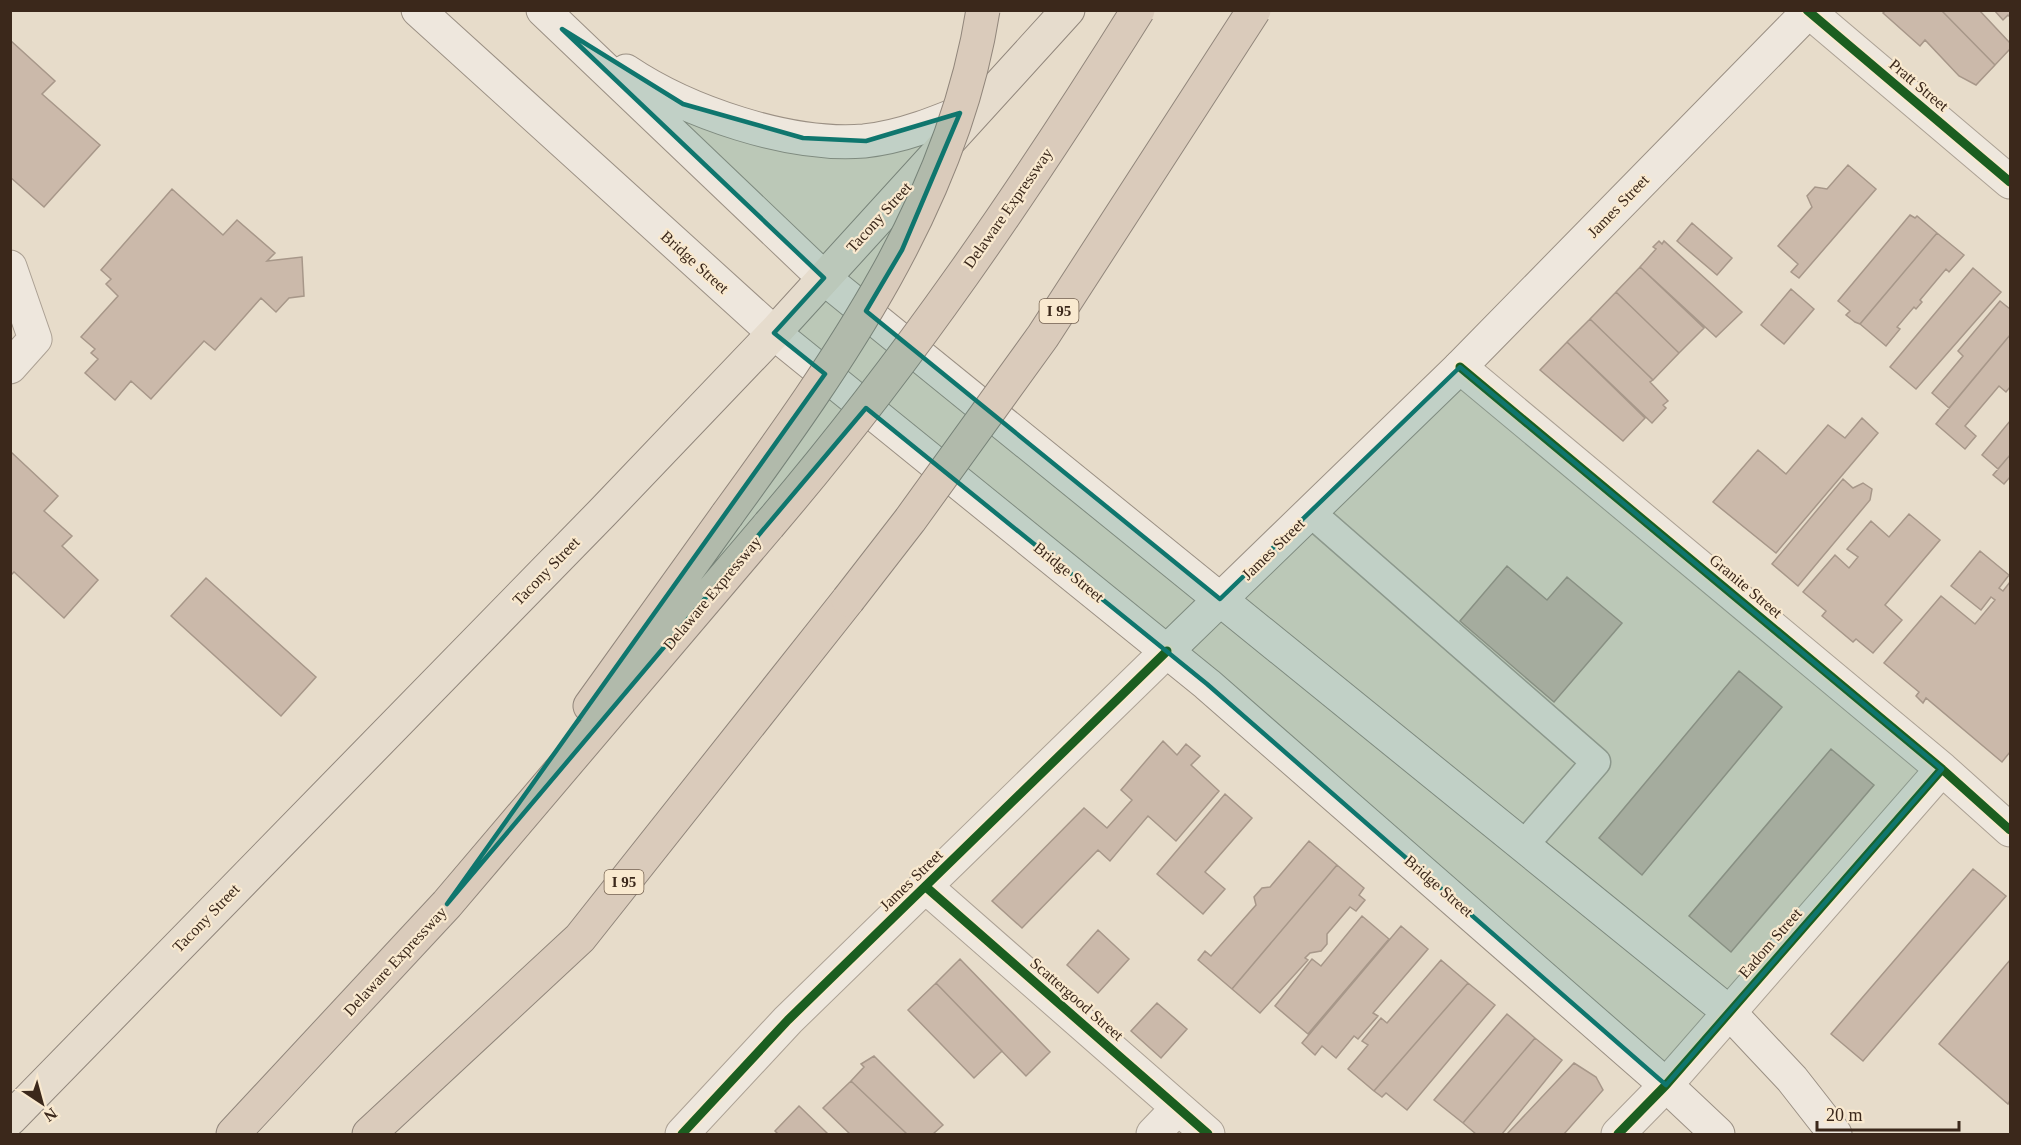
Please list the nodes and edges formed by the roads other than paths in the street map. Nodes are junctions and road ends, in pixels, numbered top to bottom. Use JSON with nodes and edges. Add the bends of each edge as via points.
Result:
{"nodes":[{"id":1,"x":418,"y":10,"type":"edge"},
{"id":2,"x":983,"y":10,"type":"edge"},
{"id":3,"x":1068,"y":10,"type":"edge"},
{"id":4,"x":1138,"y":10,"type":"edge"},
{"id":5,"x":1254,"y":10,"type":"edge"},
{"id":6,"x":1809,"y":11,"type":"edge"},
{"id":7,"x":552,"y":20,"type":"edge"},
{"id":8,"x":984,"y":103,"type":"junction"},
{"id":9,"x":2010,"y":182,"type":"edge"},
{"id":10,"x":10,"y":267,"type":"edge"},
{"id":11,"x":824,"y":278,"type":"junction"},
{"id":12,"x":774,"y":333,"type":"junction"},
{"id":13,"x":10,"y":367,"type":"edge"},
{"id":14,"x":1460,"y":367,"type":"junction"},
{"id":15,"x":825,"y":375,"type":"junction"},
{"id":16,"x":1310,"y":512,"type":"junction"},
{"id":17,"x":1220,"y":599,"type":"junction"},
{"id":18,"x":1167,"y":651,"type":"junction"},
{"id":19,"x":1942,"y":769,"type":"junction"},
{"id":20,"x":2010,"y":830,"type":"edge"},
{"id":21,"x":1523,"y":846,"type":"junction"},
{"id":22,"x":926,"y":887,"type":"junction"},
{"id":23,"x":447,"y":904,"type":"junction"},
{"id":24,"x":1730,"y":1013,"type":"junction"},
{"id":25,"x":1666,"y":1085,"type":"junction"},
{"id":26,"x":1178,"y":1108,"type":"junction"},
{"id":27,"x":10,"y":1119,"type":"edge"},
{"id":28,"x":233,"y":1134,"type":"edge"},
{"id":29,"x":369,"y":1134,"type":"edge"},
{"id":30,"x":682,"y":1134,"type":"edge"},
{"id":31,"x":1153,"y":1134,"type":"edge"},
{"id":32,"x":1208,"y":1134,"type":"edge"},
{"id":33,"x":1618,"y":1134,"type":"edge"},
{"id":34,"x":1718,"y":1134,"type":"edge"},
{"id":35,"x":1835,"y":1134,"type":"edge"}],
"edges":[{"from":1,"to":12,"type":"main road","name":"Bridge Street"},
{"from":2,"to":15,"type":"highway","bridge":true,"via":[[957,125],[902,250]]},
{"from":3,"to":8,"type":"main road","name":"Tacony Street"},
{"from":4,"to":23,"type":"highway","name":"Delaware Expressway","bridge":true,"via":[[1083,99],[876,396]]},
{"from":5,"to":29,"type":"highway","number":"I 95","bridge":true,"via":[[1043,336],[848,600],[580,938]]},
{"from":6,"to":9,"type":"main road","name":"Pratt Street"},
{"from":6,"to":14,"type":"main road","name":"James Street"},
{"from":7,"to":8,"type":"main road","via":[[639,80],[683,104],[803,138],[866,141],[905,133]]},
{"from":7,"to":11,"type":"main road"},
{"from":8,"to":11,"type":"main road","name":"Tacony Street"},
{"from":10,"to":13,"type":"main road","via":[[35,339]]},
{"from":11,"to":12,"type":"main road","name":"Tacony Street"},
{"from":11,"to":17,"type":"main road"},
{"from":12,"to":15,"type":"main road","name":"Bridge Street"},
{"from":12,"to":27,"type":"main road","name":"Tacony Street"},
{"from":14,"to":16,"type":"main road","name":"James Street"},
{"from":14,"to":19,"type":"main road","name":"Granite Street"},
{"from":15,"to":18,"type":"main road","name":"Bridge Street"},
{"from":15,"to":23,"type":"highway","bridge":true},
{"from":16,"to":17,"type":"main road","name":"James Street"},
{"from":16,"to":21,"type":"lane","via":[[1596,762]]},
{"from":17,"to":18,"type":"main road","name":"James Street"},
{"from":17,"to":21,"type":"main road"},
{"from":18,"to":22,"type":"main road","name":"James Street"},
{"from":18,"to":25,"type":"main road","name":"Bridge Street"},
{"from":19,"to":20,"type":"main road","name":"Granite Street"},
{"from":19,"to":24,"type":"main road","name":"Eadom Street"},
{"from":21,"to":24,"type":"main road"},
{"from":22,"to":26,"type":"main road","name":"Scattergood Street"},
{"from":22,"to":30,"type":"main road","name":"James Street","via":[[788,1020]]},
{"from":23,"to":28,"type":"highway","name":"Delaware Expressway"},
{"from":24,"to":25,"type":"main road","name":"Eadom Street"},
{"from":24,"to":35,"type":"main road","via":[[1792,1079]]},
{"from":25,"to":33,"type":"main road","name":"Eadom Street"},
{"from":25,"to":34,"type":"main road","name":"Bridge Street"},
{"from":26,"to":31,"type":"main road"},
{"from":26,"to":32,"type":"main road","name":"Scattergood Street"}]}
